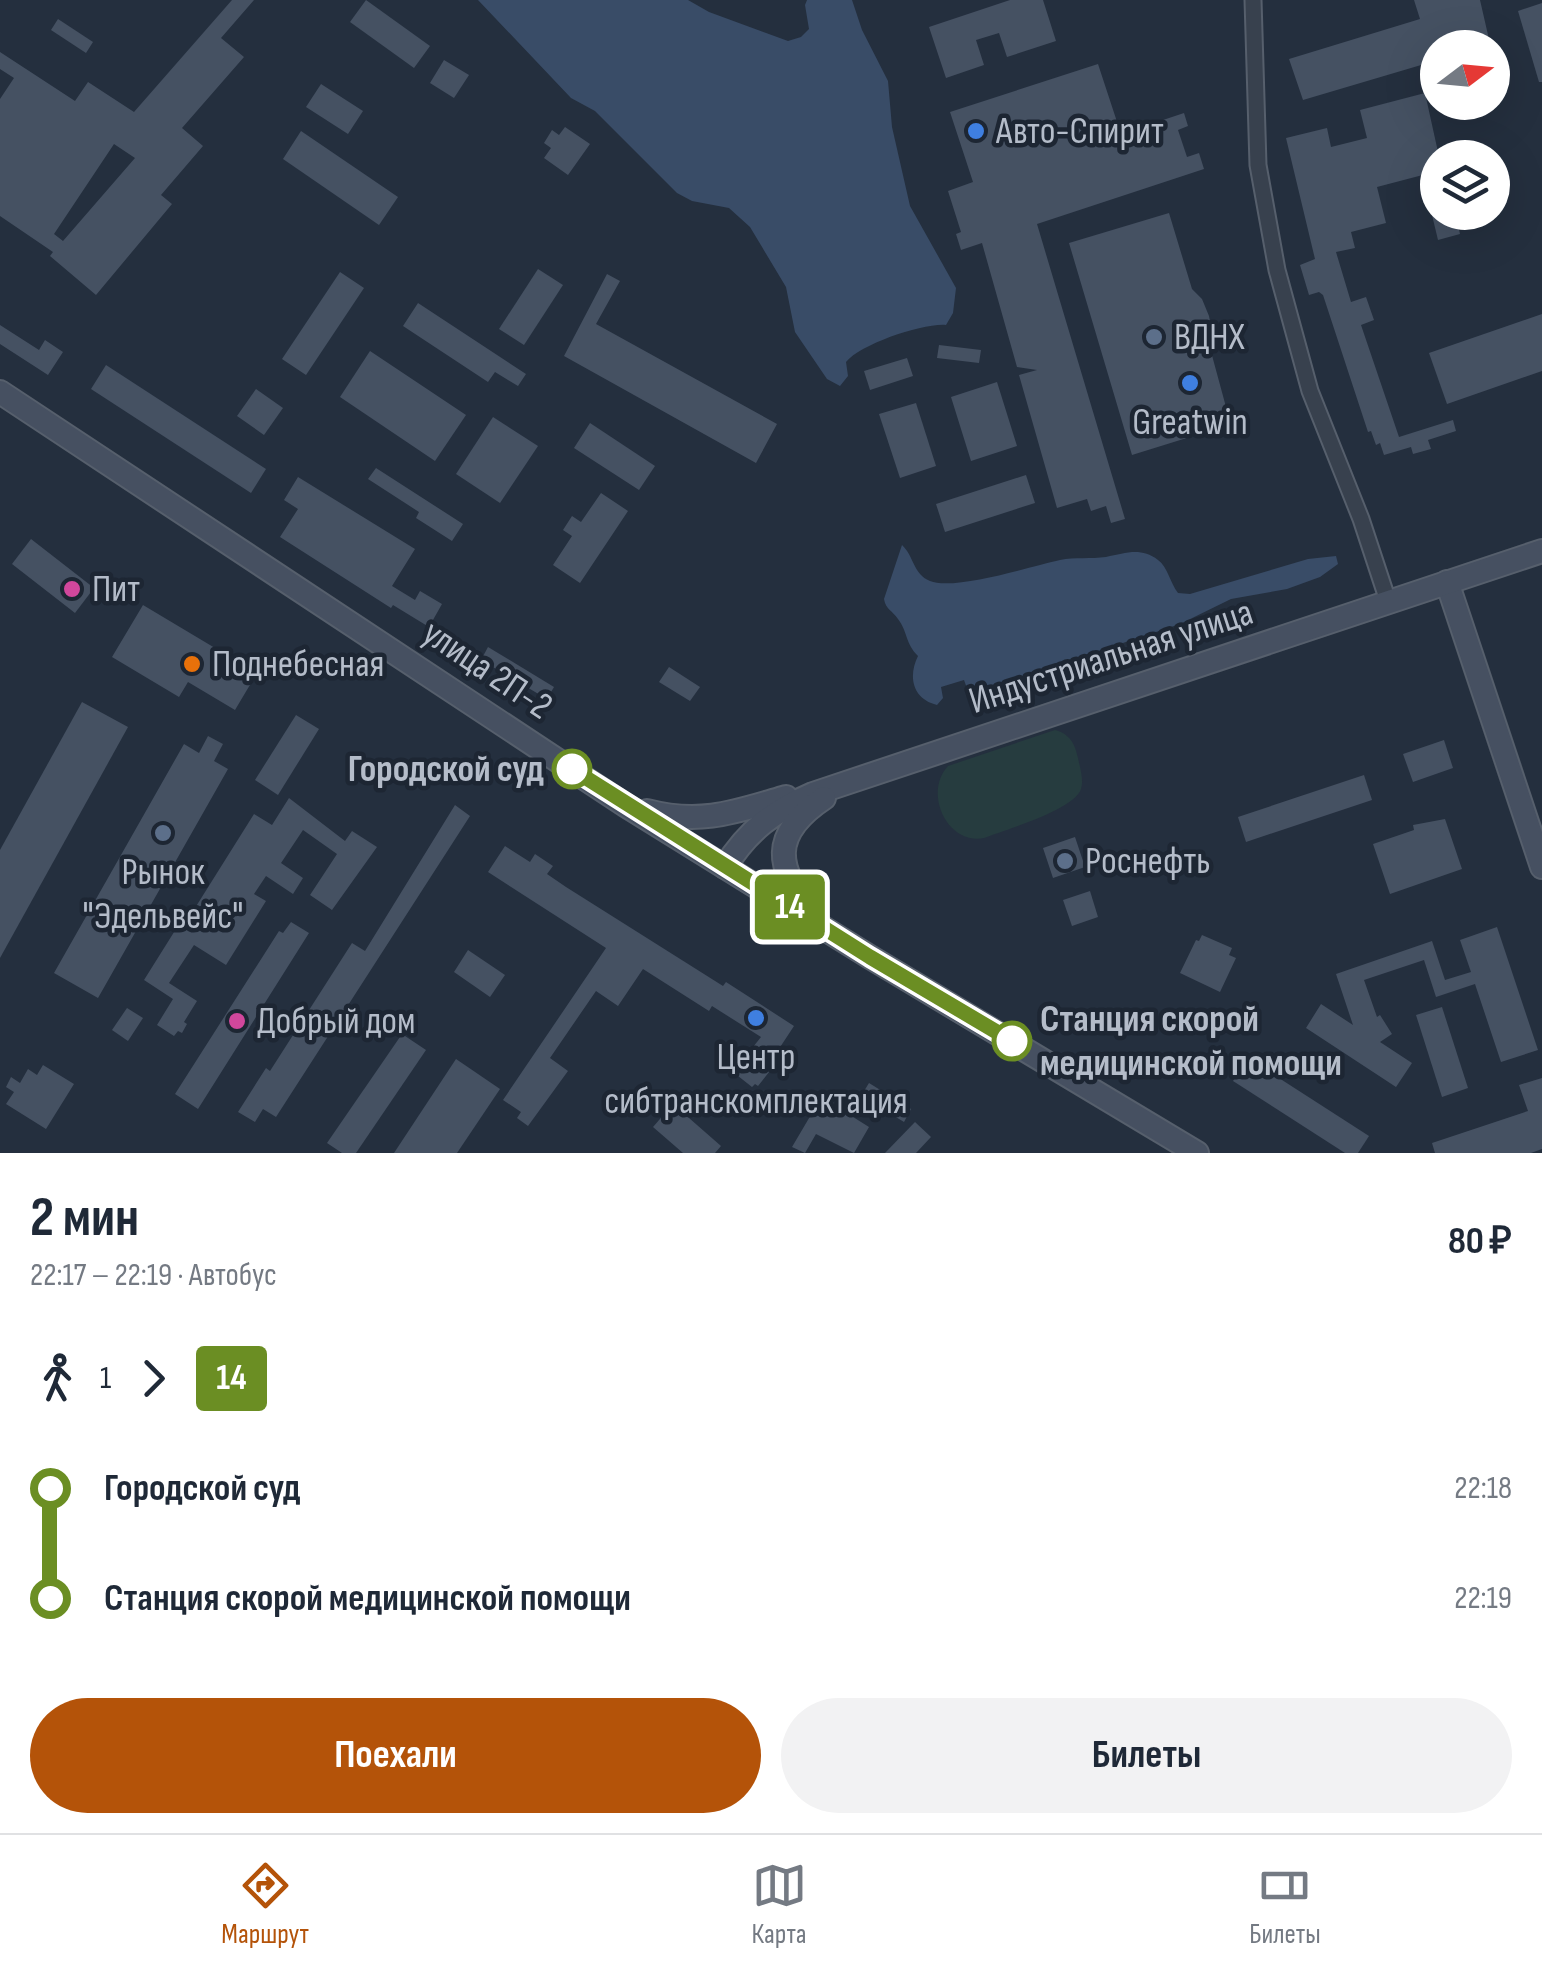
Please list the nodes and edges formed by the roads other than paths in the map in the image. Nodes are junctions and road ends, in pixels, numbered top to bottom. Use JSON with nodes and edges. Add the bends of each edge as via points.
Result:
{"nodes":[{"id":1,"x":1253,"y":0,"type":"edge"},
{"id":2,"x":0,"y":392,"type":"edge"},
{"id":3,"x":1542,"y":551,"type":"edge"},
{"id":4,"x":1448,"y":582,"type":"junction"},
{"id":5,"x":1388,"y":601,"type":"junction"},
{"id":6,"x":886,"y":768,"type":"junction"},
{"id":7,"x":626,"y":805,"type":"junction"},
{"id":8,"x":725,"y":867,"type":"junction"},
{"id":9,"x":1542,"y":867,"type":"edge"},
{"id":10,"x":836,"y":935,"type":"junction"},
{"id":11,"x":1196,"y":1153,"type":"edge"}],
"edges":[{"from":1,"to":5,"type":"street","via":[[1258,164],[1273,252],[1310,391]]},
{"from":2,"to":7,"type":"main road","name":"улица 2П-2"},
{"from":3,"to":4,"type":"main road","name":"Индустриальная улица"},
{"from":4,"to":5,"type":"main road","name":"Индустриальная улица"},
{"from":4,"to":9,"type":"main road"},
{"from":5,"to":6,"type":"main road","name":"Индустриальная улица"},
{"from":6,"to":7,"type":"main road","via":[[725,815],[669,817]]},
{"from":6,"to":8,"type":"main road","name":"Индустриальная улица","via":[[773,813]]},
{"from":6,"to":10,"type":"main road","via":[[810,808],[783,847],[787,878]]},
{"from":7,"to":8,"type":"main road","name":"улица 2П-2"},
{"from":8,"to":10,"type":"main road","name":"улица 2П-2"},
{"from":10,"to":11,"type":"main road","name":"улица 2П-2"}]}
